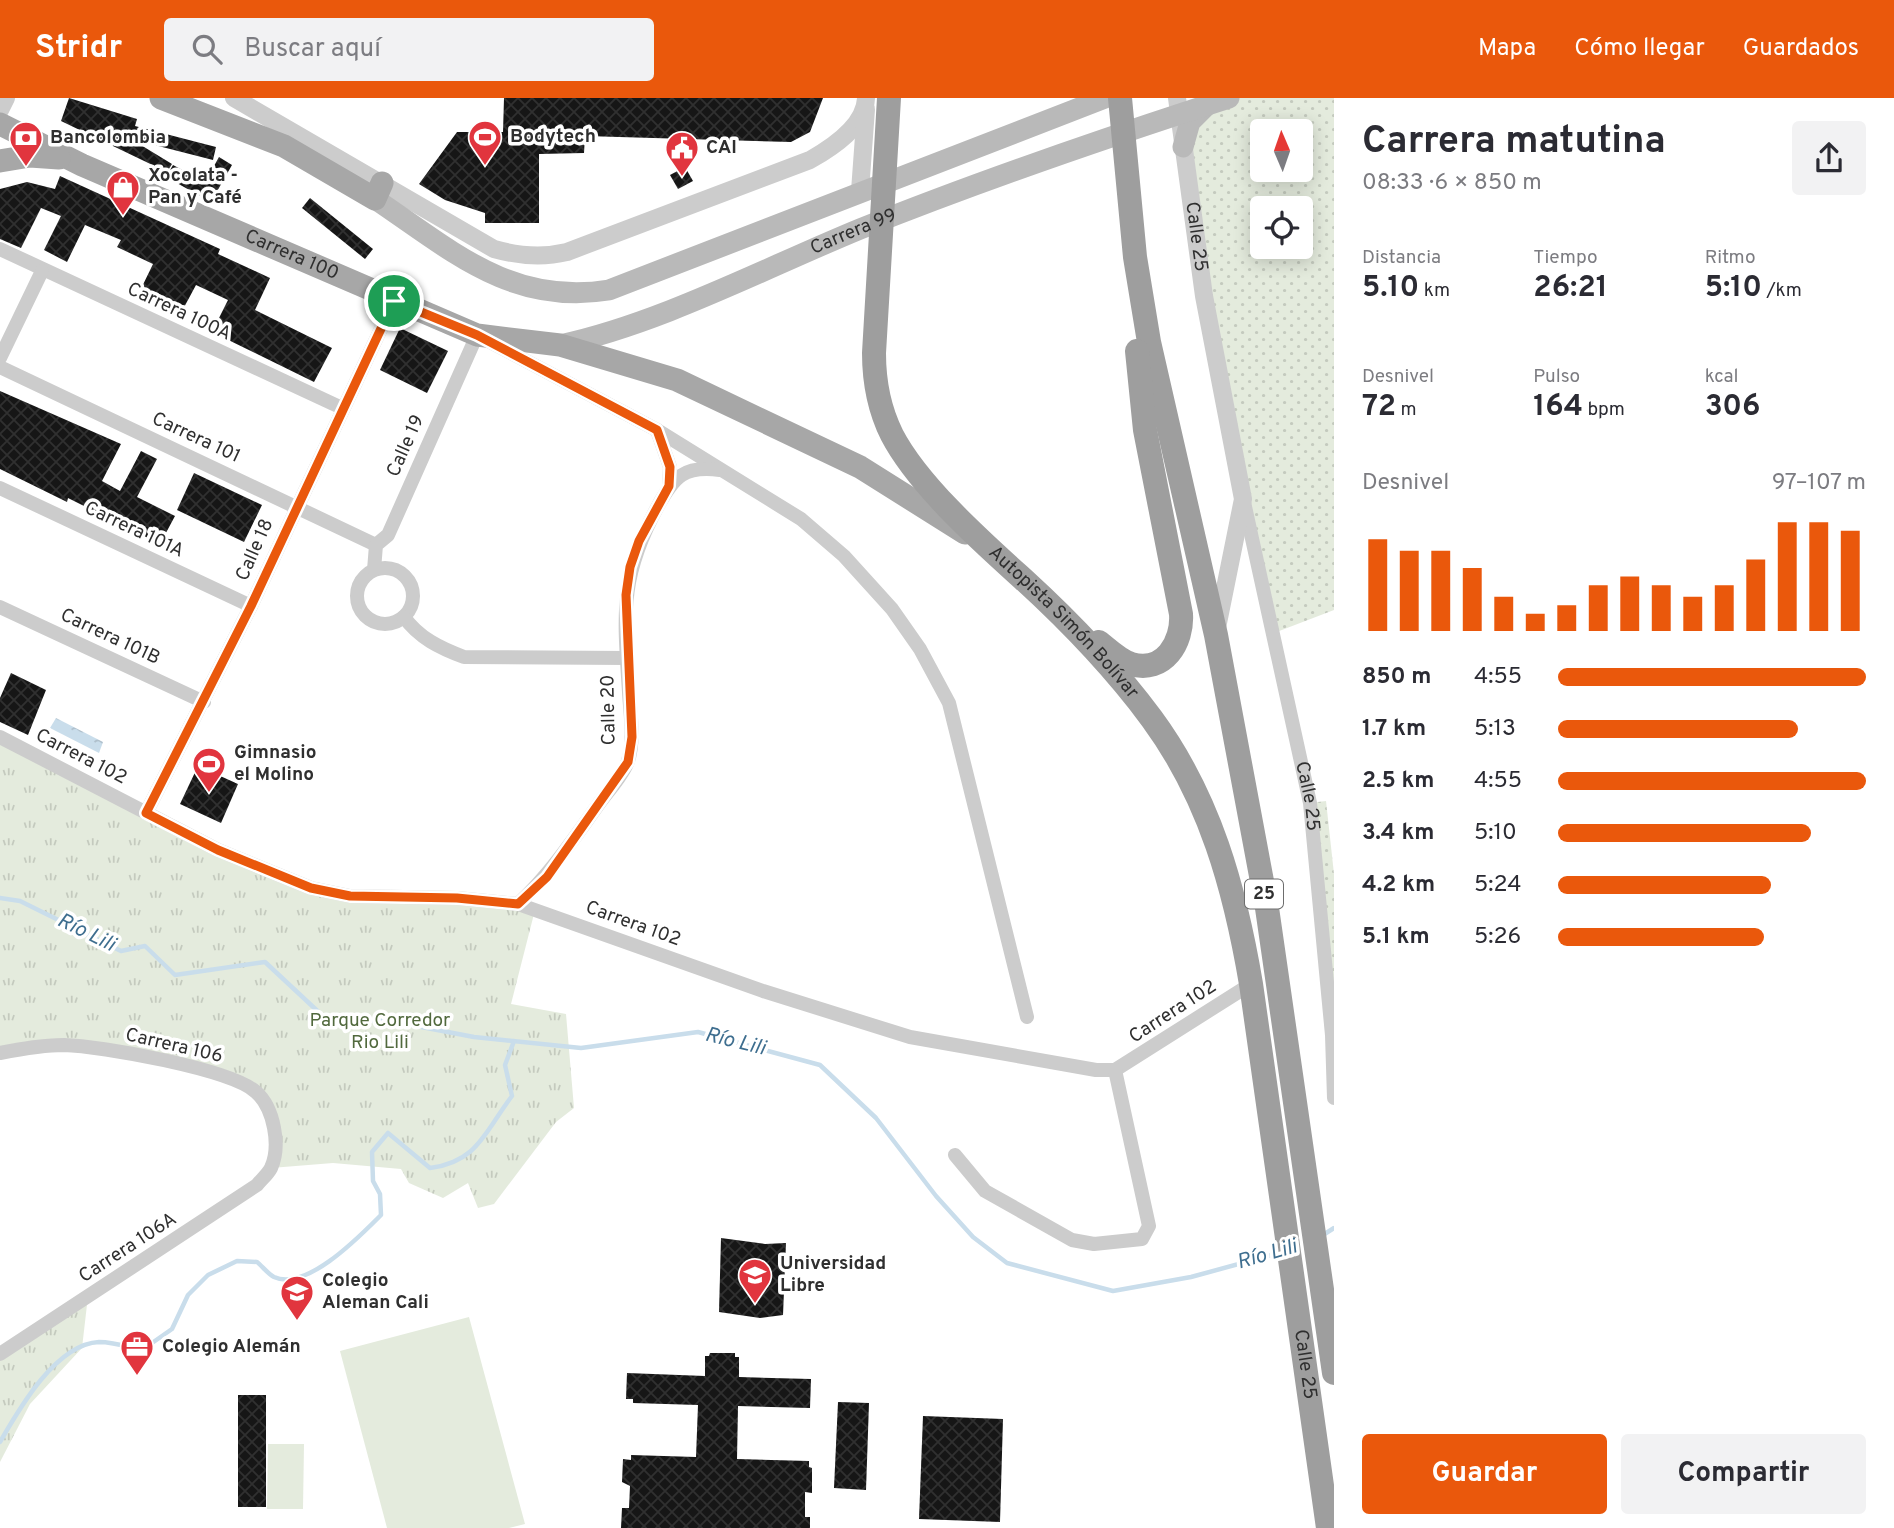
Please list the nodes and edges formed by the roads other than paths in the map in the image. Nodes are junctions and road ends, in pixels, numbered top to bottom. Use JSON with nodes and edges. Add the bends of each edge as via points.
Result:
{"nodes":[{"id":1,"x":5,"y":98,"type":"edge"},
{"id":2,"x":161,"y":98,"type":"edge"},
{"id":3,"x":234,"y":98,"type":"edge"},
{"id":4,"x":889,"y":98,"type":"edge"},
{"id":5,"x":1105,"y":98,"type":"edge"},
{"id":6,"x":1120,"y":98,"type":"edge"},
{"id":7,"x":1229,"y":98,"type":"edge"},
{"id":8,"x":866,"y":104,"type":"edge"},
{"id":9,"x":1178,"y":105,"type":"edge"},
{"id":10,"x":1207,"y":105,"type":"junction"},
{"id":11,"x":0,"y":110,"type":"edge"},
{"id":12,"x":0,"y":124,"type":"edge"},
{"id":13,"x":1182,"y":147,"type":"junction"},
{"id":14,"x":0,"y":161,"type":"edge"},
{"id":15,"x":82,"y":165,"type":"junction"},
{"id":16,"x":378,"y":191,"type":"junction"},
{"id":17,"x":860,"y":191,"type":"junction"},
{"id":18,"x":0,"y":249,"type":"edge"},
{"id":19,"x":42,"y":271,"type":"junction"},
{"id":20,"x":394,"y":301,"type":"junction"},
{"id":21,"x":477,"y":335,"type":"junction"},
{"id":22,"x":559,"y":345,"type":"junction"},
{"id":23,"x":0,"y":358,"type":"edge"},
{"id":24,"x":0,"y":367,"type":"edge"},
{"id":25,"x":342,"y":408,"type":"junction"},
{"id":26,"x":657,"y":430,"type":"junction"},
{"id":27,"x":724,"y":471,"type":"junction"},
{"id":28,"x":669,"y":486,"type":"junction"},
{"id":29,"x":0,"y":488,"type":"edge"},
{"id":30,"x":1243,"y":499,"type":"junction"},
{"id":31,"x":296,"y":507,"type":"junction"},
{"id":32,"x":1174,"y":514,"type":"junction"},
{"id":33,"x":376,"y":545,"type":"junction"},
{"id":34,"x":989,"y":549,"type":"junction"},
{"id":35,"x":374,"y":570,"type":"junction"},
{"id":36,"x":1026,"y":581,"type":"junction"},
{"id":37,"x":251,"y":606,"type":"junction"},
{"id":38,"x":0,"y":607,"type":"edge"},
{"id":39,"x":404,"y":617,"type":"junction"},
{"id":40,"x":1216,"y":635,"type":"junction"},
{"id":41,"x":627,"y":658,"type":"junction"},
{"id":42,"x":204,"y":702,"type":"junction"},
{"id":43,"x":0,"y":737,"type":"edge"},
{"id":44,"x":146,"y":813,"type":"junction"},
{"id":45,"x":518,"y":904,"type":"junction"},
{"id":46,"x":1251,"y":984,"type":"junction"},
{"id":47,"x":1027,"y":1017,"type":"dead end"},
{"id":48,"x":1333,"y":1036,"type":"edge"},
{"id":49,"x":0,"y":1054,"type":"edge"},
{"id":50,"x":1115,"y":1070,"type":"junction"},
{"id":51,"x":1334,"y":1098,"type":"edge"},
{"id":52,"x":955,"y":1155,"type":"dead end"},
{"id":53,"x":1276,"y":1158,"type":"joint"},
{"id":54,"x":271,"y":1168,"type":"joint"},
{"id":55,"x":0,"y":1354,"type":"edge"},
{"id":56,"x":1333,"y":1366,"type":"edge"},
{"id":57,"x":1328,"y":1528,"type":"edge"}],
"edges":[{"from":1,"to":11,"type":"street"},
{"from":2,"to":16,"type":"main road","via":[[284,146]]},
{"from":3,"to":16,"type":"street"},
{"from":4,"to":34,"type":"highway","name":"Autopista Simón Bolívar","via":[[874,368],[887,424],[906,459]]},
{"from":5,"to":17,"type":"main road","name":"Carrera 99"},
{"from":6,"to":32,"type":"highway","via":[[1145,430]]},
{"from":7,"to":10,"type":"main road","name":"Carrera 99"},
{"from":8,"to":16,"type":"street","via":[[845,135],[810,160],[555,255],[516,255],[494,249]]},
{"from":8,"to":17,"type":"street"},
{"from":9,"to":10,"type":"main road","name":"Carrera 99"},
{"from":9,"to":13,"type":"street","name":"Calle 25"},
{"from":9,"to":22,"type":"main road","name":"Carrera 99","via":[[622,328]]},
{"from":10,"to":13,"type":"main road","via":[[1190,122]]},
{"from":12,"to":15,"type":"main road","name":"Carrera 100"},
{"from":13,"to":30,"type":"street","name":"Calle 25","via":[[1204,296]]},
{"from":14,"to":15,"type":"main road","via":[[38,156]]},
{"from":15,"to":20,"type":"main road","name":"Carrera 100"},
{"from":16,"to":17,"type":"main road","name":"Carrera 99","via":[[498,279],[561,292],[609,290]]},
{"from":18,"to":19,"type":"street","name":"Carrera 100A"},
{"from":19,"to":23,"type":"street"},
{"from":19,"to":25,"type":"street","name":"Carrera 100A"},
{"from":20,"to":21,"type":"main road","name":"Carrera 100"},
{"from":20,"to":25,"type":"street","name":"Calle 18"},
{"from":21,"to":22,"type":"main road","name":"Carrera 99"},
{"from":21,"to":26,"type":"street","name":"Carrera 100"},
{"from":21,"to":33,"type":"street","name":"Calle 19","via":[[388,535]]},
{"from":22,"to":34,"type":"main road","via":[[677,380],[773,424],[877,476]]},
{"from":24,"to":31,"type":"street","name":"Carrera 101"},
{"from":25,"to":31,"type":"street","name":"Calle 18"},
{"from":26,"to":27,"type":"street","name":"Carrera 100"},
{"from":26,"to":28,"type":"street","via":[[670,467]]},
{"from":27,"to":28,"type":"street","via":[[694,469]]},
{"from":27,"to":47,"type":"street","name":"Carrera 100","via":[[801,519],[844,556],[892,609],[920,649],[949,703]]},
{"from":28,"to":41,"type":"street","name":"Calle 20","via":[[630,567]]},
{"from":29,"to":37,"type":"street","name":"Carrera 101A"},
{"from":30,"to":40,"type":"street","name":"Calle 25"},
{"from":30,"to":48,"type":"street","name":"Calle 25","via":[[1310,803]]},
{"from":31,"to":33,"type":"street","name":"Carrera 101"},
{"from":31,"to":37,"type":"street","name":"Calle 18"},
{"from":32,"to":36,"type":"highway","via":[[1181,623],[1178,643],[1160,661],[1141,666],[1121,660]]},
{"from":32,"to":40,"type":"highway","number":"25"},
{"from":33,"to":35,"type":"street"},
{"from":34,"to":36,"type":"highway","name":"Autopista Simón Bolívar","number":"25"},
{"from":35,"to":39,"type":"street","via":[[397,571],[409,581],[413,596]]},
{"from":35,"to":39,"type":"street","via":[[365,575],[356,593],[361,612],[386,625]]},
{"from":36,"to":46,"type":"highway","name":"Autopista Simón Bolívar","number":"25","via":[[1152,719],[1190,777],[1221,850],[1240,915]]},
{"from":37,"to":42,"type":"street","name":"Calle 18"},
{"from":38,"to":42,"type":"street","name":"Carrera 101B"},
{"from":39,"to":41,"type":"street","via":[[414,631],[464,657]]},
{"from":40,"to":56,"type":"highway","name":"Calle 25","number":"25","via":[[1278,974]]},
{"from":41,"to":45,"type":"street","name":"Calle 20","via":[[632,737],[628,762],[547,877]]},
{"from":42,"to":44,"type":"street","name":"Calle 18"},
{"from":43,"to":44,"type":"street","name":"Carrera 102"},
{"from":44,"to":45,"type":"street","name":"Carrera 102","via":[[218,850],[311,888],[350,896]]},
{"from":45,"to":50,"type":"street","name":"Carrera 102","via":[[763,991],[910,1037]]},
{"from":46,"to":50,"type":"street","name":"Carrera 102"},
{"from":46,"to":53,"type":"highway","name":"Autopista Simón Bolívar","number":"25"},
{"from":48,"to":51,"type":"street","name":"Calle 25"},
{"from":49,"to":54,"type":"street","name":"Carrera 106","via":[[64,1045],[98,1049],[214,1073],[245,1084],[263,1100],[275,1128]]},
{"from":50,"to":52,"type":"street","via":[[1149,1226],[1142,1239],[1094,1244],[1072,1240],[985,1191]]},
{"from":53,"to":57,"type":"highway","name":"Calle 25","number":"25"},
{"from":54,"to":55,"type":"street","name":"Carrera 106A","via":[[257,1185]]}]}
